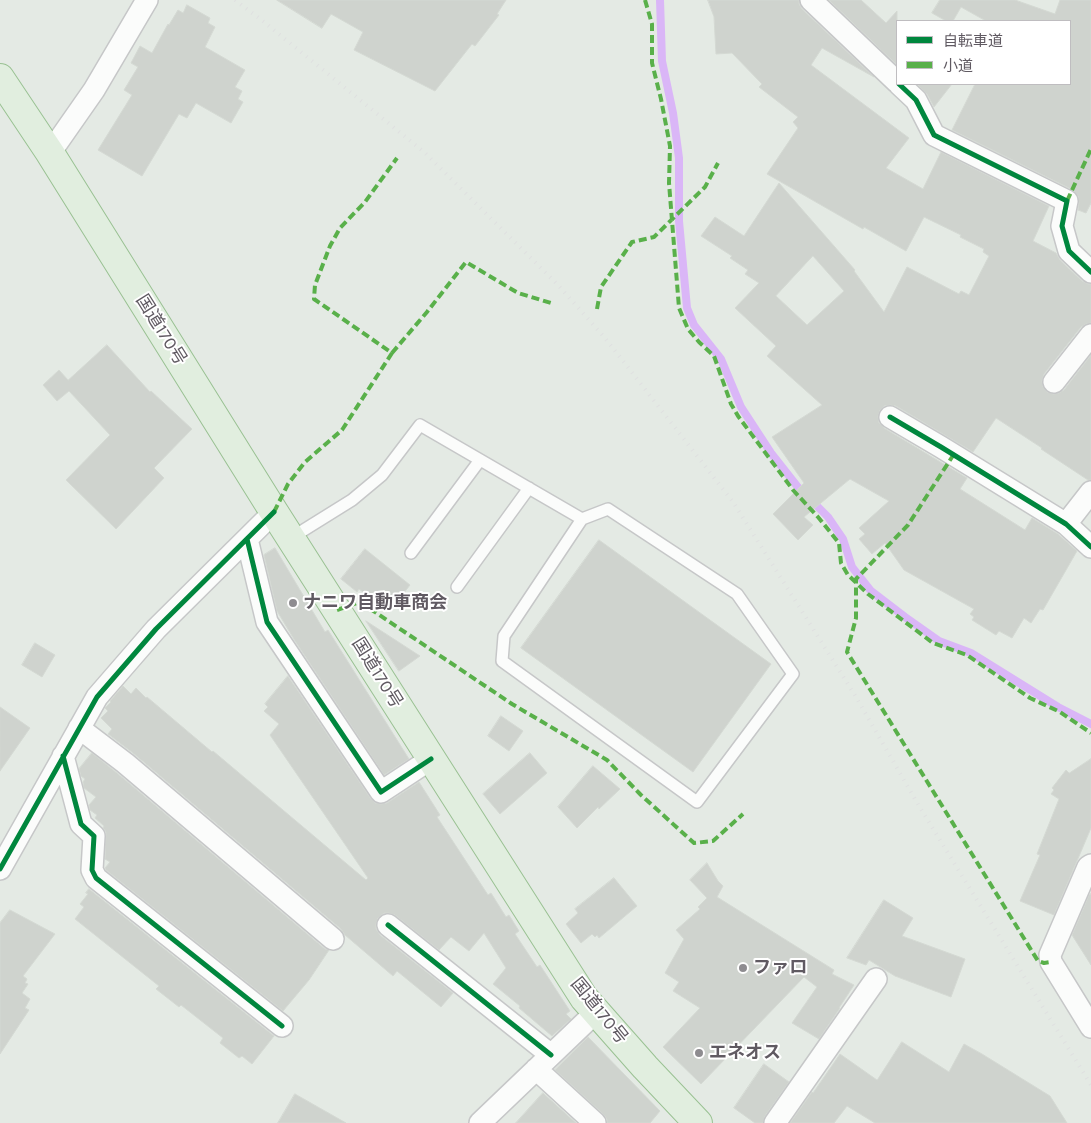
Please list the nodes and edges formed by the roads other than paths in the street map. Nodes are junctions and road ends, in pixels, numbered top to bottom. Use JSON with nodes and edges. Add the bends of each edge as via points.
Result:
{"nodes":[{"id":1,"x":147,"y":0,"type":"edge"},
{"id":2,"x":811,"y":0,"type":"edge"},
{"id":3,"x":0,"y":78,"type":"edge"},
{"id":4,"x":896,"y":81,"type":"edge"},
{"id":5,"x":900,"y":85,"type":"edge"},
{"id":6,"x":50,"y":154,"type":"junction"},
{"id":7,"x":1091,"y":272,"type":"edge"},
{"id":8,"x":1091,"y":335,"type":"edge"},
{"id":9,"x":1054,"y":382,"type":"dead end"},
{"id":10,"x":890,"y":416,"type":"dead end"},
{"id":11,"x":480,"y":460,"type":"junction"},
{"id":12,"x":529,"y":488,"type":"junction"},
{"id":13,"x":1091,"y":492,"type":"edge"},
{"id":14,"x":274,"y":512,"type":"junction"},
{"id":15,"x":582,"y":519,"type":"junction"},
{"id":16,"x":1066,"y":524,"type":"junction"},
{"id":17,"x":291,"y":538,"type":"junction"},
{"id":18,"x":247,"y":539,"type":"junction"},
{"id":19,"x":1091,"y":547,"type":"edge"},
{"id":20,"x":411,"y":553,"type":"dead end"},
{"id":21,"x":457,"y":587,"type":"dead end"},
{"id":22,"x":79,"y":728,"type":"junction"},
{"id":23,"x":64,"y":756,"type":"junction"},
{"id":24,"x":431,"y":759,"type":"junction"},
{"id":25,"x":1091,"y":865,"type":"edge"},
{"id":26,"x":0,"y":869,"type":"edge"},
{"id":27,"x":388,"y":925,"type":"dead end"},
{"id":28,"x":333,"y":939,"type":"dead end"},
{"id":29,"x":876,"y":978,"type":"dead end"},
{"id":30,"x":596,"y":1012,"type":"junction"},
{"id":31,"x":282,"y":1026,"type":"dead end"},
{"id":32,"x":1091,"y":1027,"type":"edge"},
{"id":33,"x":544,"y":1062,"type":"junction"},
{"id":34,"x":480,"y":1123,"type":"edge"},
{"id":35,"x":595,"y":1123,"type":"edge"},
{"id":36,"x":698,"y":1123,"type":"edge"},
{"id":37,"x":775,"y":1123,"type":"edge"}],
"edges":[{"from":1,"to":6,"type":"street","via":[[94,90]]},
{"from":2,"to":4,"type":"street"},
{"from":3,"to":6,"type":"highway","name":"国道170号"},
{"from":5,"to":7,"type":"street","via":[[916,100],[934,135],[1067,201],[1062,226],[1069,251]]},
{"from":6,"to":14,"type":"highway","name":"国道170号"},
{"from":8,"to":9,"type":"street"},
{"from":10,"to":16,"type":"street"},
{"from":11,"to":12,"type":"lane"},
{"from":11,"to":17,"type":"lane","via":[[420,425],[382,475],[352,500]]},
{"from":11,"to":20,"type":"lane"},
{"from":12,"to":15,"type":"lane"},
{"from":12,"to":21,"type":"lane"},
{"from":13,"to":16,"type":"street"},
{"from":14,"to":17,"type":"highway","name":"国道170号"},
{"from":14,"to":18,"type":"street"},
{"from":15,"to":15,"type":"lane","via":[[608,509],[737,594],[792,674],[697,802],[502,661],[504,636]]},
{"from":16,"to":19,"type":"street"},
{"from":17,"to":24,"type":"highway","name":"国道170号"},
{"from":18,"to":22,"type":"street","via":[[156,629],[97,697]]},
{"from":18,"to":24,"type":"street","via":[[267,622],[381,792]]},
{"from":22,"to":23,"type":"street"},
{"from":22,"to":28,"type":"street"},
{"from":23,"to":26,"type":"street"},
{"from":23,"to":31,"type":"street","via":[[82,824],[94,836],[92,870],[96,878]]},
{"from":24,"to":30,"type":"highway","name":"国道170号"},
{"from":25,"to":32,"type":"street","via":[[1050,955],[1051,962]]},
{"from":27,"to":33,"type":"street"},
{"from":29,"to":37,"type":"street"},
{"from":30,"to":33,"type":"street"},
{"from":30,"to":36,"type":"highway","name":"国道170号"},
{"from":33,"to":34,"type":"street"},
{"from":33,"to":35,"type":"street"}]}
